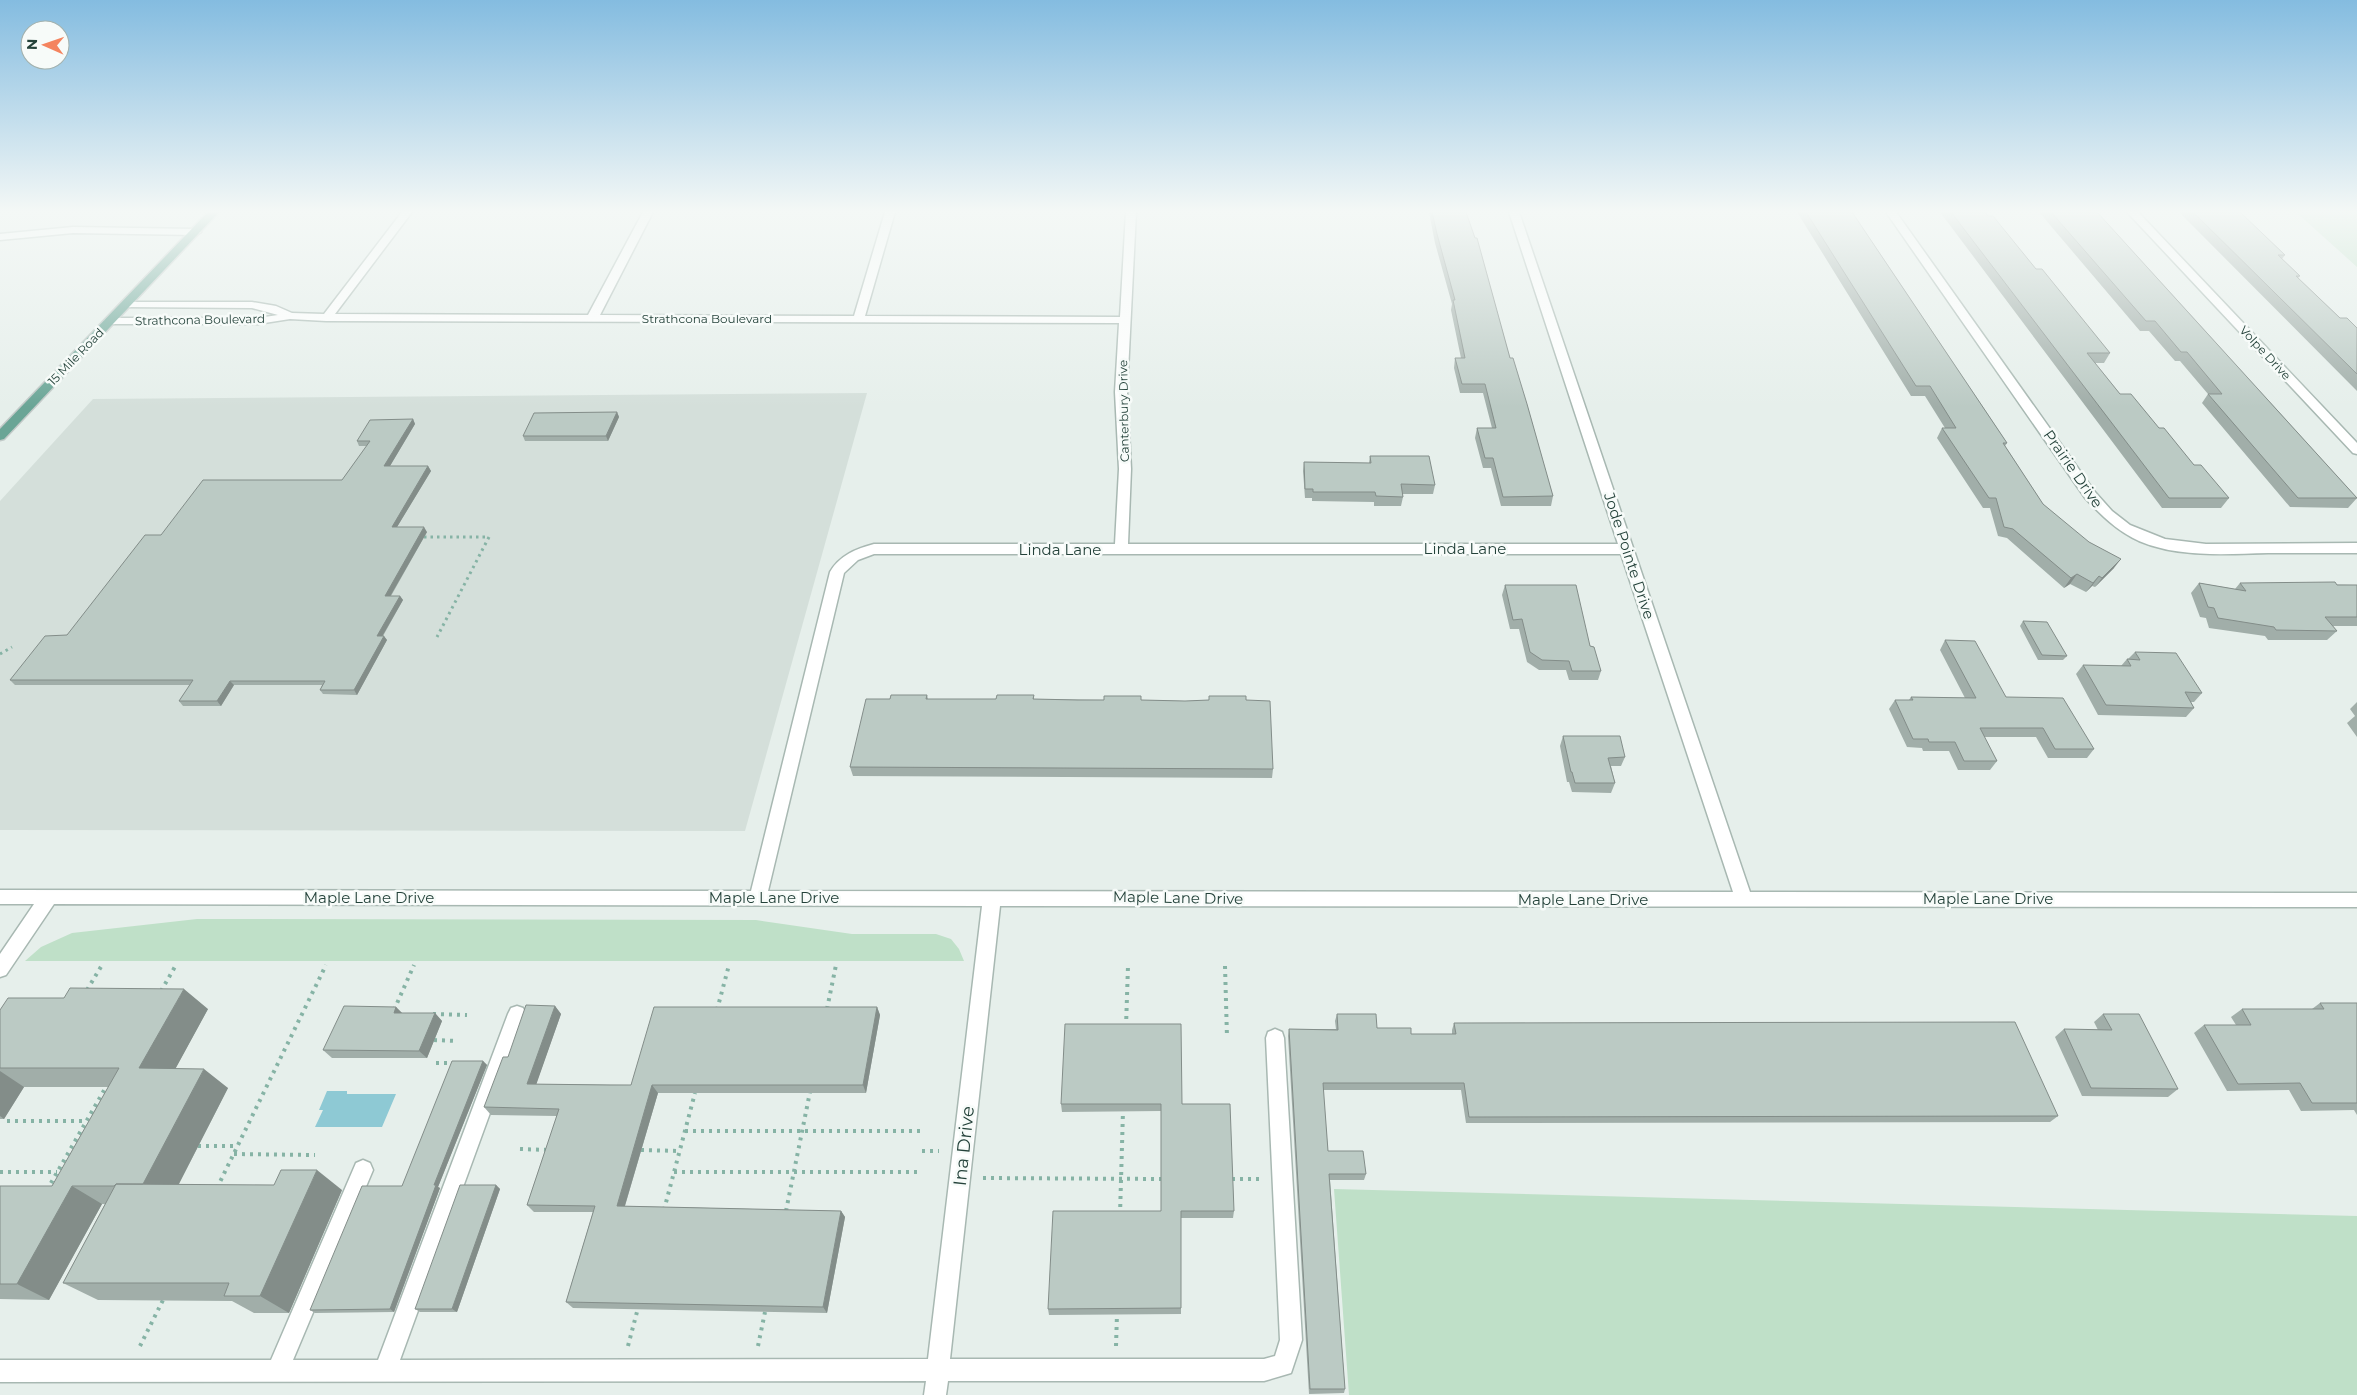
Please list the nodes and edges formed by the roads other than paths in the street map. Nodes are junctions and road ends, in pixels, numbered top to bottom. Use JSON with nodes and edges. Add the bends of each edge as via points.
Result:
{"nodes":[{"id":1,"x":152,"y":277,"type":"edge"},
{"id":2,"x":357,"y":277,"type":"edge"},
{"id":3,"x":614,"y":277,"type":"edge"},
{"id":4,"x":871,"y":277,"type":"edge"},
{"id":5,"x":1127,"y":277,"type":"edge"},
{"id":6,"x":1536,"y":277,"type":"edge"},
{"id":7,"x":1937,"y":277,"type":"edge"},
{"id":8,"x":2194,"y":277,"type":"edge"},
{"id":9,"x":126,"y":304,"type":"junction"},
{"id":10,"x":221,"y":305,"type":"junction"},
{"id":11,"x":290,"y":316,"type":"junction"},
{"id":12,"x":326,"y":318,"type":"junction"},
{"id":13,"x":592,"y":319,"type":"junction"},
{"id":14,"x":858,"y":320,"type":"junction"},
{"id":15,"x":1125,"y":320,"type":"junction"},
{"id":16,"x":110,"y":321,"type":"junction"},
{"id":17,"x":206,"y":321,"type":"junction"},
{"id":18,"x":0,"y":436,"type":"edge"},
{"id":19,"x":2357,"y":450,"type":"edge"},
{"id":20,"x":2357,"y":548,"type":"edge"},
{"id":21,"x":1626,"y":549,"type":"junction"},
{"id":22,"x":1121,"y":550,"type":"junction"},
{"id":23,"x":0,"y":897,"type":"edge"},
{"id":24,"x":49,"y":897,"type":"junction"},
{"id":25,"x":992,"y":897,"type":"junction"},
{"id":26,"x":758,"y":898,"type":"junction"},
{"id":27,"x":1744,"y":900,"type":"junction"},
{"id":28,"x":2357,"y":900,"type":"edge"},
{"id":29,"x":0,"y":969,"type":"edge"},
{"id":30,"x":517,"y":1014,"type":"dead end"},
{"id":31,"x":1276,"y":1038,"type":"dead end"},
{"id":32,"x":363,"y":1170,"type":"dead end"},
{"id":33,"x":278,"y":1370,"type":"junction"},
{"id":34,"x":385,"y":1370,"type":"junction"},
{"id":35,"x":938,"y":1370,"type":"junction"},
{"id":36,"x":0,"y":1371,"type":"edge"},
{"id":37,"x":935,"y":1395,"type":"edge"}],
"edges":[{"from":1,"to":9,"type":"main road","name":"15 Mile Road"},
{"from":2,"to":12,"type":"street"},
{"from":3,"to":13,"type":"street"},
{"from":4,"to":14,"type":"street"},
{"from":5,"to":15,"type":"street","name":"Canterbury Drive"},
{"from":6,"to":21,"type":"street","name":"Jode Pointe Drive"},
{"from":7,"to":20,"type":"street","name":"Prairie Drive","via":[[2090,495],[2114,521],[2147,539],[2178,548]]},
{"from":8,"to":19,"type":"street","name":"Volpe Drive"},
{"from":9,"to":10,"type":"street","name":"Strathcona Boulevard"},
{"from":9,"to":16,"type":"main road","name":"15 Mile Road"},
{"from":10,"to":11,"type":"street","name":"Strathcona Boulevard","via":[[272,308]]},
{"from":10,"to":17,"type":"street"},
{"from":11,"to":12,"type":"street","name":"Strathcona Boulevard"},
{"from":11,"to":17,"type":"street","name":"Strathcona Boulevard","via":[[258,321]]},
{"from":12,"to":13,"type":"street","name":"Strathcona Boulevard"},
{"from":13,"to":14,"type":"street","name":"Strathcona Boulevard"},
{"from":14,"to":15,"type":"street","name":"Strathcona Boulevard"},
{"from":15,"to":22,"type":"street","name":"Canterbury Drive","via":[[1121,392],[1125,469]]},
{"from":16,"to":17,"type":"street","name":"Strathcona Boulevard"},
{"from":16,"to":18,"type":"main road","name":"15 Mile Road"},
{"from":21,"to":22,"type":"street","name":"Linda Lane"},
{"from":21,"to":27,"type":"street","name":"Jode Pointe Drive"},
{"from":22,"to":26,"type":"street","name":"Linda Lane","via":[[874,549],[845,561],[838,572]]},
{"from":23,"to":24,"type":"street","name":"Maple Lane Drive"},
{"from":24,"to":26,"type":"street","name":"Maple Lane Drive"},
{"from":24,"to":29,"type":"street"},
{"from":25,"to":26,"type":"street","name":"Maple Lane Drive"},
{"from":25,"to":27,"type":"street","name":"Maple Lane Drive"},
{"from":25,"to":35,"type":"street","name":"Ina Drive"},
{"from":27,"to":28,"type":"street","name":"Maple Lane Drive"},
{"from":30,"to":34,"type":"street"},
{"from":31,"to":35,"type":"street","via":[[1291,1340],[1283,1365],[1264,1370]]},
{"from":32,"to":33,"type":"street"},
{"from":33,"to":34,"type":"street"},
{"from":33,"to":36,"type":"street"},
{"from":34,"to":35,"type":"street"},
{"from":35,"to":37,"type":"street","name":"Ina Drive"}]}
